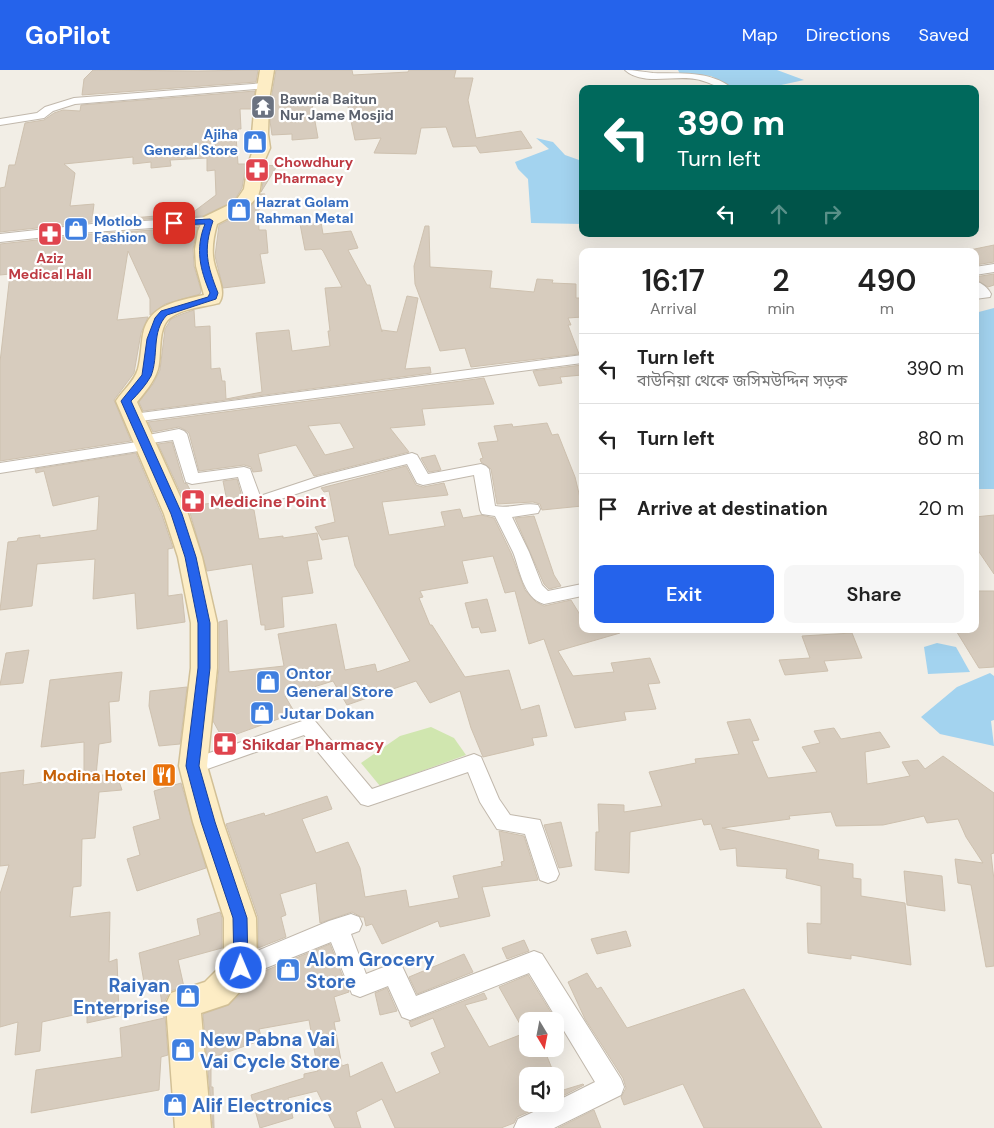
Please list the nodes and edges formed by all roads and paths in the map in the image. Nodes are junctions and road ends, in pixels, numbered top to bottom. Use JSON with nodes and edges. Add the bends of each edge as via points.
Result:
{"nodes":[{"id":1,"x":630,"y":70,"type":"edge"},
{"id":2,"x":266,"y":78,"type":"edge"},
{"id":3,"x":720,"y":85,"type":"edge"},
{"id":4,"x":0,"y":122,"type":"edge"},
{"id":5,"x":210,"y":221,"type":"junction"},
{"id":6,"x":0,"y":238,"type":"edge"},
{"id":7,"x":994,"y":268,"type":"edge"},
{"id":8,"x":979,"y":270,"type":"edge"},
{"id":9,"x":979,"y":289,"type":"edge"},
{"id":10,"x":979,"y":295,"type":"edge"},
{"id":11,"x":579,"y":359,"type":"edge"},
{"id":12,"x":133,"y":418,"type":"junction"},
{"id":13,"x":144,"y":442,"type":"junction"},
{"id":14,"x":0,"y":468,"type":"edge"},
{"id":15,"x":532,"y":509,"type":"dead end"},
{"id":16,"x":503,"y":513,"type":"junction"},
{"id":17,"x":579,"y":591,"type":"edge"},
{"id":18,"x":193,"y":766,"type":"junction"},
{"id":19,"x":548,"y":874,"type":"dead end"},
{"id":20,"x":241,"y":968,"type":"junction"},
{"id":21,"x":193,"y":1128,"type":"edge"},
{"id":22,"x":527,"y":1128,"type":"edge"}],
"edges":[{"from":1,"to":3,"type":"street","via":[[650,76],[696,76]]},
{"from":2,"to":4,"type":"street","via":[[74,100],[49,109],[40,116]]},
{"from":2,"to":5,"type":"street","via":[[260,134],[262,148],[255,160],[252,190],[234,211]]},
{"from":5,"to":6,"type":"street","via":[[92,228]]},
{"from":5,"to":12,"type":"street","via":[[202,255],[214,293],[212,299],[164,313],[158,320],[146,375],[126,401]]},
{"from":7,"to":8,"type":"street"},
{"from":9,"to":10,"type":"street","via":[[985,294]]},
{"from":11,"to":12,"type":"street"},
{"from":12,"to":13,"type":"street"},
{"from":13,"to":14,"type":"street"},
{"from":13,"to":16,"type":"street","via":[[179,434],[192,479],[244,472],[254,503],[323,480],[412,458],[423,480],[481,469],[488,510]]},
{"from":13,"to":18,"type":"street","via":[[179,523],[204,623],[204,668]]},
{"from":15,"to":16,"type":"street"},
{"from":16,"to":17,"type":"street","via":[[534,587],[544,598]]},
{"from":18,"to":19,"type":"street","via":[[308,726],[368,798],[474,762],[490,802],[504,823],[533,826]]},
{"from":18,"to":20,"type":"street","via":[[240,918]]},
{"from":20,"to":21,"type":"street","via":[[216,993],[183,1004]]},
{"from":20,"to":22,"type":"street","via":[[344,926],[360,986],[394,973],[410,1009],[534,961],[612,1087]]}]}
